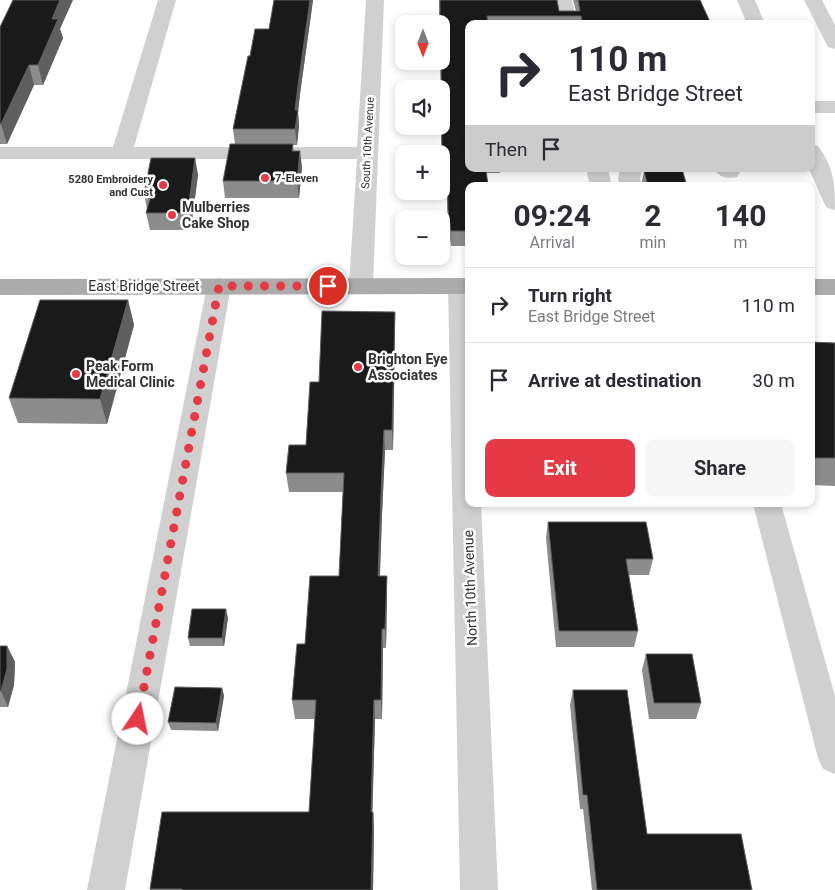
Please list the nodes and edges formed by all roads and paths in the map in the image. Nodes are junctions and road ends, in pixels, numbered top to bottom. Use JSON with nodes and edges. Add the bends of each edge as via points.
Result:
{"nodes":[{"id":1,"x":168,"y":0,"type":"edge"},
{"id":2,"x":375,"y":0,"type":"edge"},
{"id":3,"x":563,"y":0,"type":"edge"},
{"id":4,"x":746,"y":0,"type":"edge"},
{"id":5,"x":813,"y":0,"type":"edge"},
{"id":6,"x":567,"y":20,"type":"edge"},
{"id":7,"x":754,"y":20,"type":"edge"},
{"id":8,"x":830,"y":24,"type":"edge"},
{"id":9,"x":835,"y":43,"type":"edge"},
{"id":10,"x":835,"y":107,"type":"edge"},
{"id":11,"x":815,"y":108,"type":"edge"},
{"id":12,"x":122,"y":152,"type":"junction"},
{"id":13,"x":0,"y":153,"type":"edge"},
{"id":14,"x":367,"y":153,"type":"junction"},
{"id":15,"x":815,"y":159,"type":"edge"},
{"id":16,"x":835,"y":203,"type":"edge"},
{"id":17,"x":361,"y":285,"type":"junction"},
{"id":18,"x":219,"y":286,"type":"junction"},
{"id":19,"x":465,"y":286,"type":"edge"},
{"id":20,"x":0,"y":287,"type":"edge"},
{"id":21,"x":815,"y":287,"type":"edge"},
{"id":22,"x":835,"y":287,"type":"edge"},
{"id":23,"x":470,"y":507,"type":"edge"},
{"id":24,"x":768,"y":507,"type":"edge"},
{"id":25,"x":835,"y":758,"type":"edge"},
{"id":26,"x":106,"y":890,"type":"edge"},
{"id":27,"x":479,"y":890,"type":"edge"}],
"edges":[{"from":1,"to":12,"type":"street"},
{"from":2,"to":14,"type":"street","name":"South 10th Avenue"},
{"from":3,"to":6,"type":"street"},
{"from":4,"to":7,"type":"street"},
{"from":5,"to":8,"type":"street"},
{"from":8,"to":9,"type":"street"},
{"from":10,"to":11,"type":"street"},
{"from":12,"to":13,"type":"street"},
{"from":12,"to":14,"type":"street"},
{"from":14,"to":17,"type":"street","name":"South 10th Avenue"},
{"from":15,"to":16,"type":"street"},
{"from":17,"to":18,"type":"main road","name":"East Bridge Street"},
{"from":17,"to":19,"type":"main road","name":"East Bridge Street"},
{"from":18,"to":20,"type":"main road","name":"East Bridge Street"},
{"from":18,"to":26,"type":"street"},
{"from":21,"to":22,"type":"main road"},
{"from":23,"to":27,"type":"street","name":"North 10th Avenue"},
{"from":24,"to":25,"type":"street"}]}
